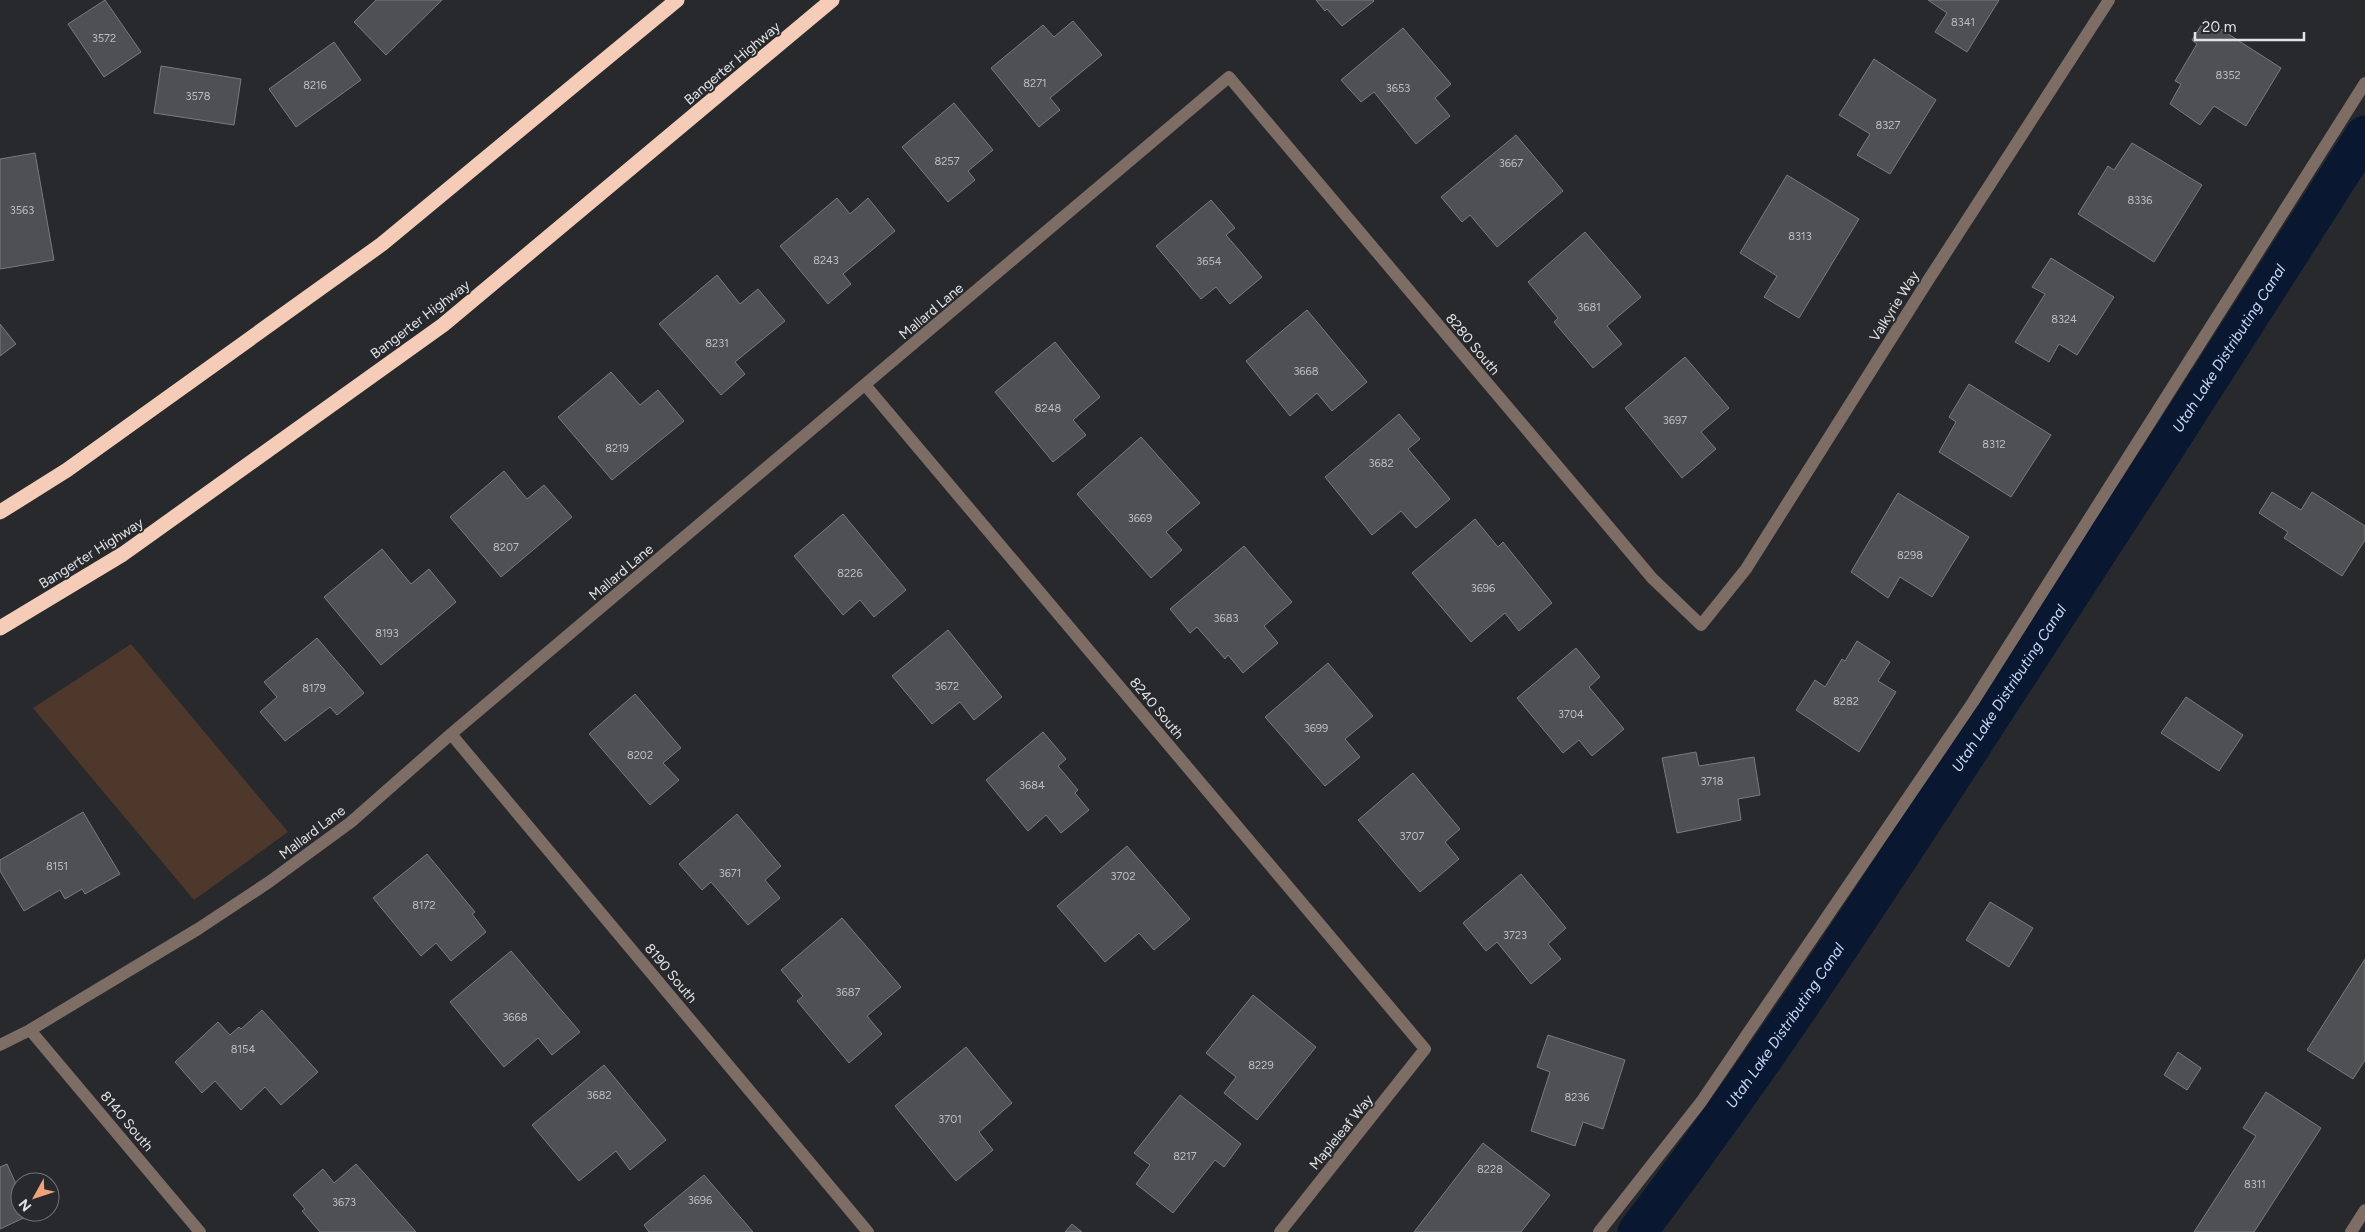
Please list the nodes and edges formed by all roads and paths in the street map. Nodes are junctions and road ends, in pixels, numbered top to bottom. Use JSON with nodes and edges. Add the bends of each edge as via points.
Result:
{"nodes":[{"id":1,"x":677,"y":0,"type":"edge"},
{"id":2,"x":832,"y":0,"type":"edge"},
{"id":3,"x":2109,"y":0,"type":"edge"},
{"id":4,"x":1229,"y":77,"type":"joint"},
{"id":5,"x":2365,"y":83,"type":"edge"},
{"id":6,"x":866,"y":386,"type":"junction"},
{"id":7,"x":0,"y":512,"type":"edge"},
{"id":8,"x":1701,"y":625,"type":"joint"},
{"id":9,"x":0,"y":628,"type":"edge"},
{"id":10,"x":451,"y":734,"type":"junction"},
{"id":11,"x":30,"y":1030,"type":"junction"},
{"id":12,"x":0,"y":1045,"type":"edge"},
{"id":13,"x":1424,"y":1049,"type":"joint"},
{"id":14,"x":2365,"y":1210,"type":"edge"},
{"id":15,"x":200,"y":1232,"type":"edge"},
{"id":16,"x":868,"y":1232,"type":"edge"},
{"id":17,"x":1280,"y":1232,"type":"edge"},
{"id":18,"x":1599,"y":1232,"type":"edge"},
{"id":19,"x":2350,"y":1232,"type":"edge"}],
"edges":[{"from":1,"to":7,"type":"highway","via":[[382,244],[67,470]]},
{"from":2,"to":9,"type":"highway","name":"Bangerter Highway","via":[[443,324],[123,554]]},
{"from":3,"to":8,"type":"street","name":"Valkyrie Way","via":[[1746,569]]},
{"from":4,"to":6,"type":"street","name":"Mallard Lane"},
{"from":4,"to":8,"type":"street","name":"8280 South","via":[[1652,578]]},
{"from":5,"to":18,"type":"street","via":[[1973,702],[1701,1102]]},
{"from":6,"to":10,"type":"street","name":"Mallard Lane"},
{"from":6,"to":13,"type":"street","name":"8240 South"},
{"from":10,"to":11,"type":"street","name":"Mallard Lane","via":[[351,822],[269,882],[198,929]]},
{"from":10,"to":16,"type":"street","name":"8190 South"},
{"from":11,"to":12,"type":"street","name":"Mallard Lane"},
{"from":11,"to":15,"type":"street","name":"8140 South"},
{"from":13,"to":17,"type":"street","name":"Mapleleaf Way"},
{"from":14,"to":19,"type":"street"}]}
